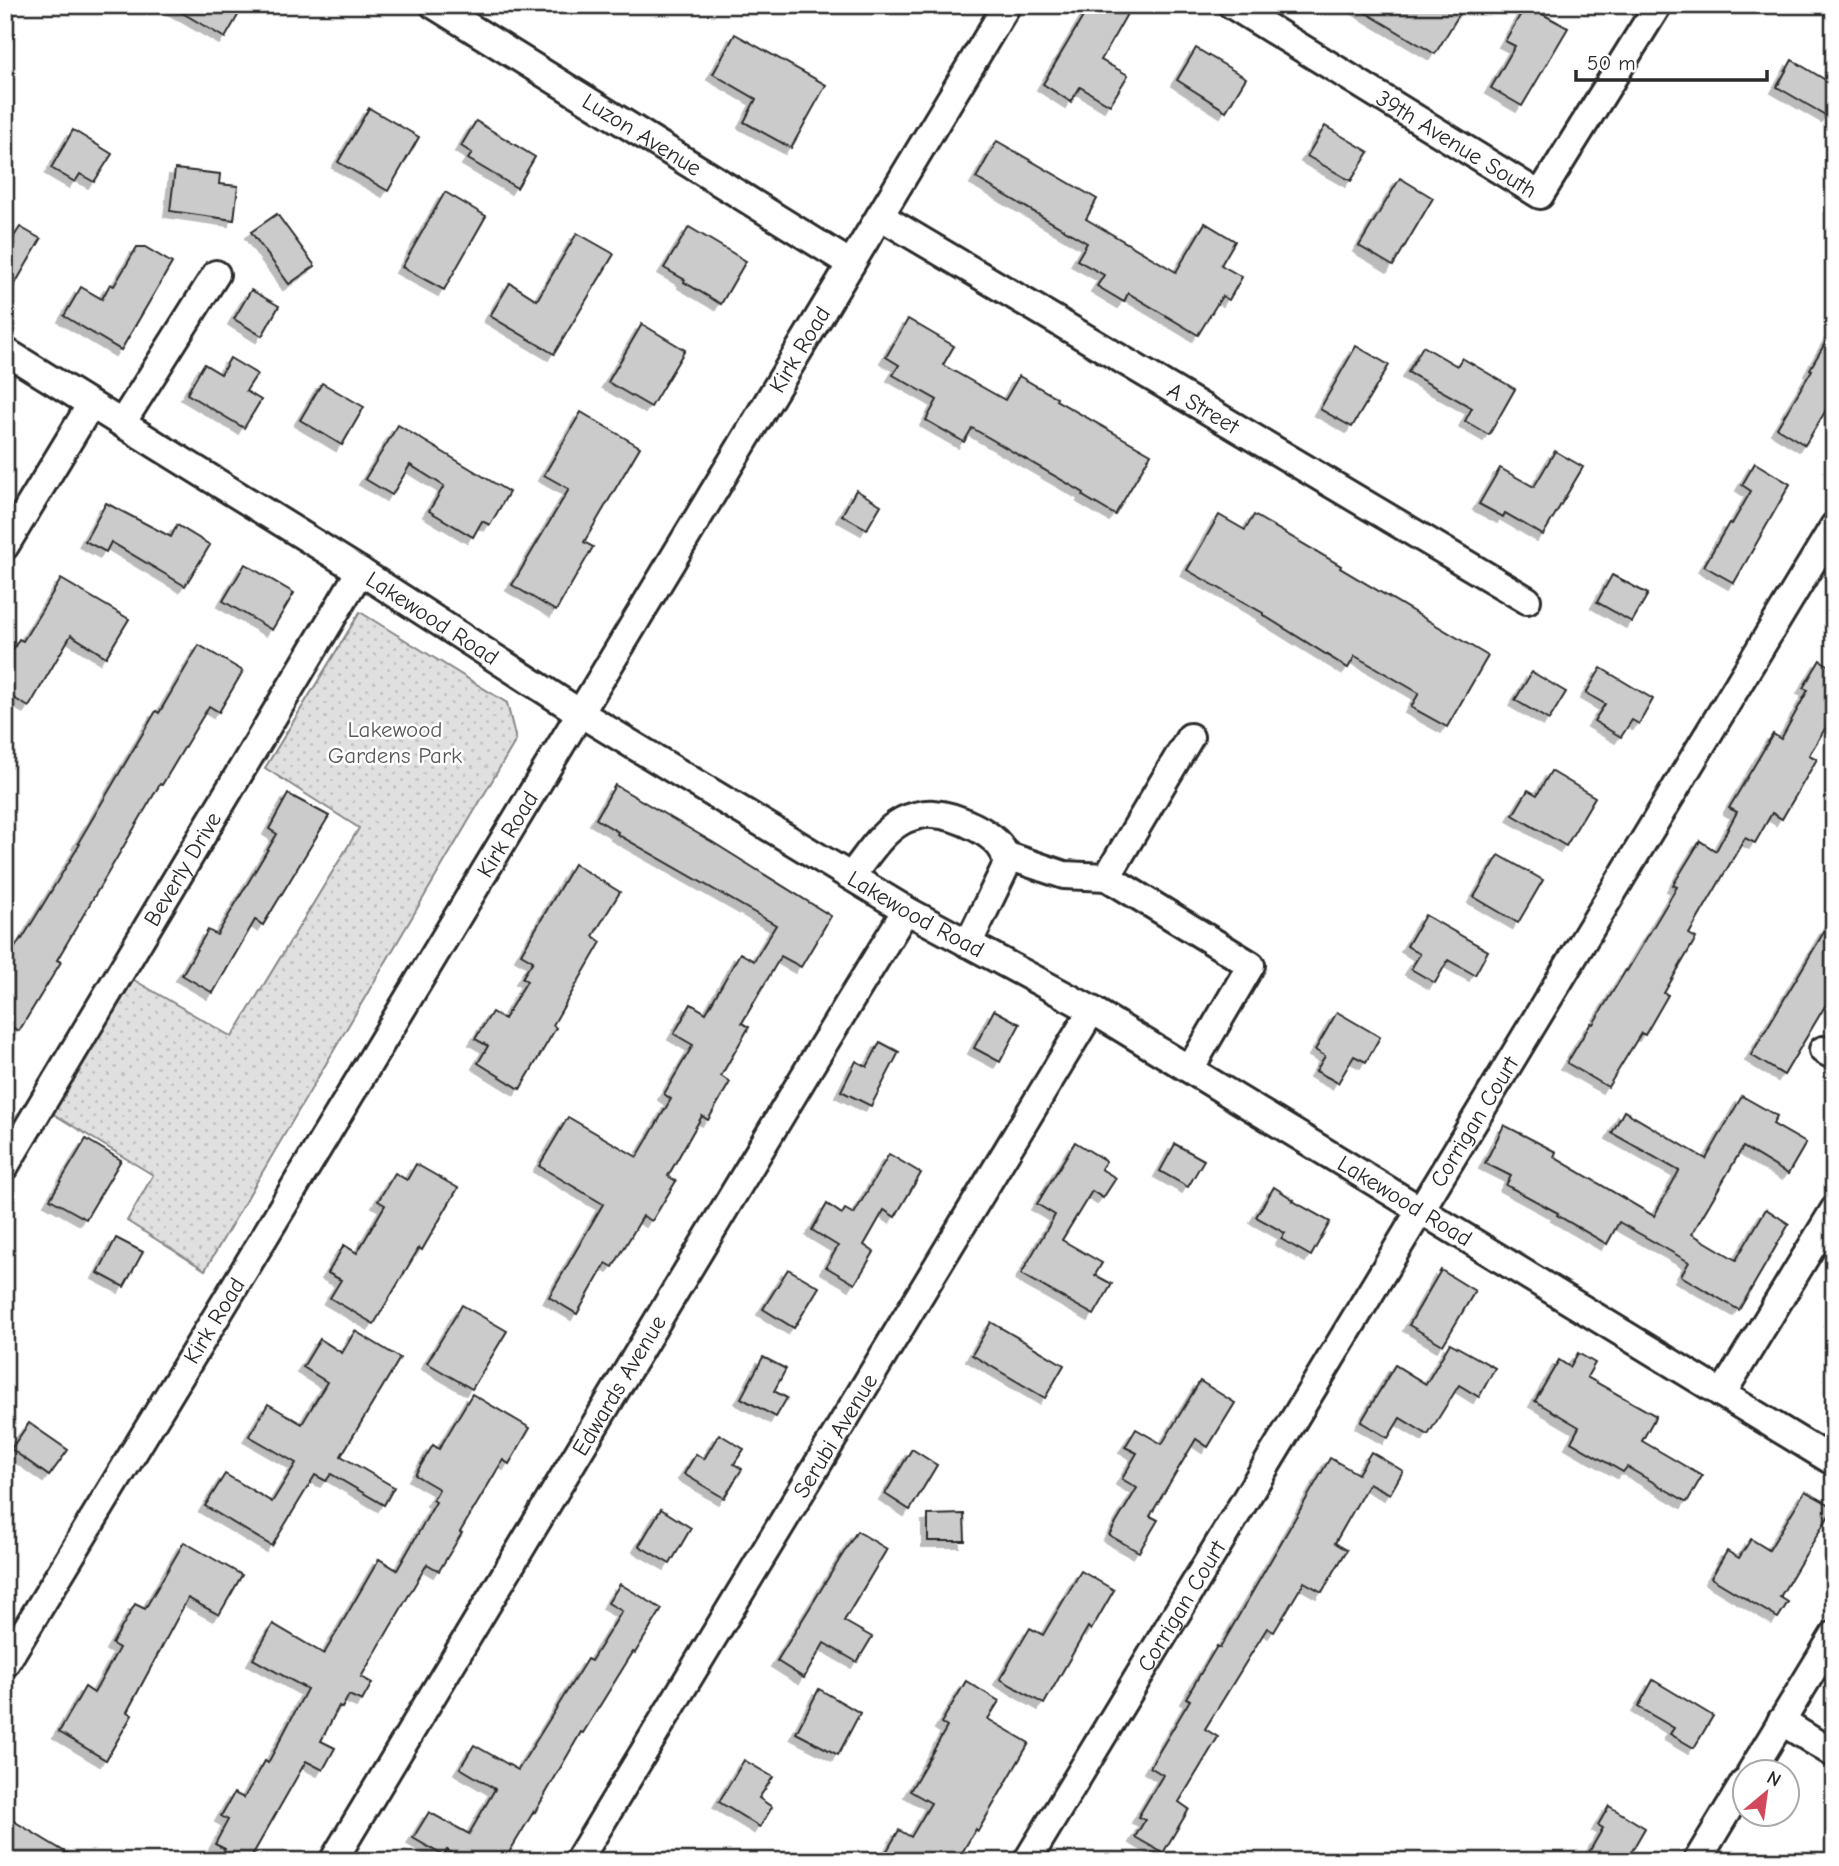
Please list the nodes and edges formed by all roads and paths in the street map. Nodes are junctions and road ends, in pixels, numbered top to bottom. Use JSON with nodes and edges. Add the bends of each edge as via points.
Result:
{"nodes":[{"id":1,"x":434,"y":5,"type":"edge"},
{"id":2,"x":1007,"y":5,"type":"edge"},
{"id":3,"x":1232,"y":5,"type":"edge"},
{"id":4,"x":1658,"y":5,"type":"edge"},
{"id":5,"x":880,"y":216,"type":"junction"},
{"id":6,"x":851,"y":264,"type":"junction"},
{"id":7,"x":216,"y":274,"type":"dead end"},
{"id":8,"x":5,"y":351,"type":"edge"},
{"id":9,"x":91,"y":404,"type":"junction"},
{"id":10,"x":122,"y":423,"type":"junction"},
{"id":11,"x":1834,"y":526,"type":"edge"},
{"id":12,"x":5,"y":546,"type":"edge"},
{"id":13,"x":360,"y":571,"type":"junction"},
{"id":14,"x":1527,"y":600,"type":"dead end"},
{"id":15,"x":580,"y":713,"type":"junction"},
{"id":16,"x":1190,"y":737,"type":"dead end"},
{"id":17,"x":1005,"y":855,"type":"junction"},
{"id":18,"x":851,"y":876,"type":"junction"},
{"id":19,"x":1107,"y":877,"type":"junction"},
{"id":20,"x":906,"y":910,"type":"junction"},
{"id":21,"x":968,"y":944,"type":"junction"},
{"id":22,"x":1092,"y":1010,"type":"junction"},
{"id":23,"x":1189,"y":1069,"type":"junction"},
{"id":24,"x":5,"y":1166,"type":"edge"},
{"id":25,"x":1420,"y":1210,"type":"junction"},
{"id":26,"x":1834,"y":1210,"type":"edge"},
{"id":27,"x":1722,"y":1394,"type":"junction"},
{"id":28,"x":1834,"y":1462,"type":"edge"},
{"id":29,"x":1834,"y":1634,"type":"edge"},
{"id":30,"x":5,"y":1664,"type":"edge"},
{"id":31,"x":1782,"y":1721,"type":"junction"},
{"id":32,"x":1834,"y":1754,"type":"edge"},
{"id":33,"x":1760,"y":1758,"type":"edge"},
{"id":34,"x":1730,"y":1807,"type":"edge"},
{"id":35,"x":333,"y":1861,"type":"edge"},
{"id":36,"x":578,"y":1861,"type":"edge"},
{"id":37,"x":1027,"y":1861,"type":"edge"},
{"id":38,"x":1697,"y":1861,"type":"edge"}],
"edges":[{"from":1,"to":6,"type":"street","name":"Luzon Avenue"},
{"from":2,"to":5,"type":"street","name":"Kirk Road"},
{"from":3,"to":4,"type":"street","name":"39th Avenue South","via":[[1541,195]]},
{"from":5,"to":6,"type":"street","name":"Kirk Road"},
{"from":5,"to":14,"type":"street","name":"A Street"},
{"from":6,"to":15,"type":"street","name":"Kirk Road"},
{"from":7,"to":10,"type":"street"},
{"from":8,"to":9,"type":"street","name":"Lakewood Road"},
{"from":9,"to":10,"type":"street","name":"Lakewood Road"},
{"from":9,"to":12,"type":"street"},
{"from":10,"to":13,"type":"street","name":"Lakewood Road"},
{"from":11,"to":25,"type":"street","name":"Corrigan Court"},
{"from":13,"to":15,"type":"street","name":"Lakewood Road"},
{"from":13,"to":24,"type":"street","name":"Beverly Drive"},
{"from":15,"to":18,"type":"street","name":"Lakewood Road"},
{"from":15,"to":30,"type":"street","name":"Kirk Road"},
{"from":16,"to":19,"type":"street"},
{"from":17,"to":18,"type":"street","via":[[995,840],[977,829],[953,817],[930,813],[903,820]]},
{"from":17,"to":19,"type":"street","via":[[1064,875]]},
{"from":17,"to":21,"type":"street","via":[[1006,866]]},
{"from":18,"to":20,"type":"street","name":"Lakewood Road"},
{"from":19,"to":23,"type":"street","via":[[1251,965]]},
{"from":20,"to":21,"type":"street","name":"Lakewood Road"},
{"from":20,"to":35,"type":"street","name":"Edwards Avenue"},
{"from":21,"to":22,"type":"street","name":"Lakewood Road"},
{"from":22,"to":23,"type":"street","name":"Lakewood Road"},
{"from":22,"to":36,"type":"street","name":"Serubi Avenue"},
{"from":23,"to":25,"type":"street","name":"Lakewood Road"},
{"from":25,"to":27,"type":"street","name":"Lakewood Road"},
{"from":25,"to":37,"type":"street","name":"Corrigan Court"},
{"from":26,"to":27,"type":"street"},
{"from":27,"to":28,"type":"street","name":"Lakewood Road"},
{"from":29,"to":31,"type":"street"},
{"from":31,"to":32,"type":"street"},
{"from":31,"to":33,"type":"street"},
{"from":34,"to":38,"type":"street"}]}
